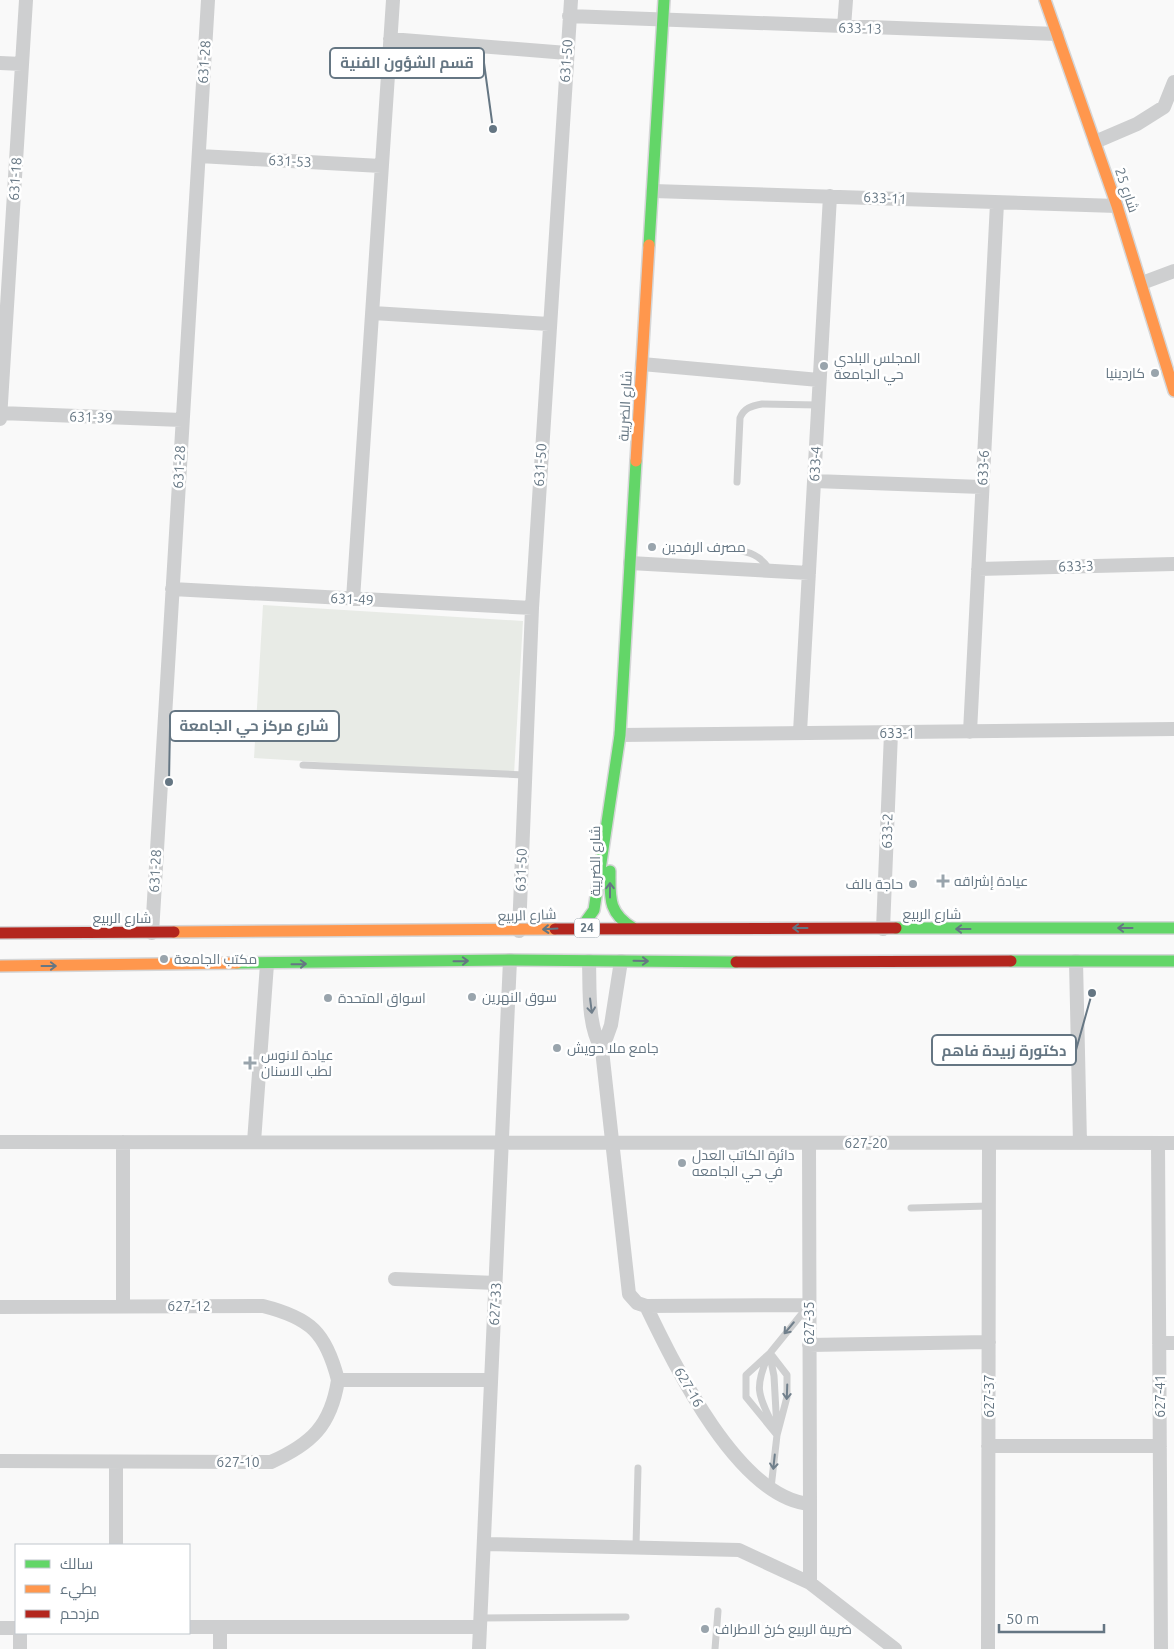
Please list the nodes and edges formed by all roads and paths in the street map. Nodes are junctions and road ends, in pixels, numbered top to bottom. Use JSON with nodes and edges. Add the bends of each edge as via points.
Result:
{"nodes":[{"id":1,"x":26,"y":0,"type":"edge"},
{"id":2,"x":208,"y":0,"type":"edge"},
{"id":3,"x":393,"y":0,"type":"edge"},
{"id":4,"x":571,"y":0,"type":"edge"},
{"id":5,"x":664,"y":0,"type":"edge"},
{"id":6,"x":846,"y":0,"type":"edge"},
{"id":7,"x":1047,"y":2,"type":"edge"},
{"id":8,"x":570,"y":16,"type":"junction"},
{"id":9,"x":663,"y":20,"type":"junction"},
{"id":10,"x":844,"y":28,"type":"junction"},
{"id":11,"x":1057,"y":34,"type":"junction"},
{"id":12,"x":390,"y":39,"type":"junction"},
{"id":13,"x":567,"y":53,"type":"junction"},
{"id":14,"x":0,"y":63,"type":"edge"},
{"id":15,"x":22,"y":64,"type":"junction"},
{"id":16,"x":1174,"y":82,"type":"edge"},
{"id":17,"x":1094,"y":142,"type":"junction"},
{"id":18,"x":198,"y":156,"type":"junction"},
{"id":19,"x":381,"y":166,"type":"junction"},
{"id":20,"x":653,"y":191,"type":"junction"},
{"id":21,"x":830,"y":196,"type":"junction"},
{"id":22,"x":997,"y":203,"type":"junction"},
{"id":23,"x":1117,"y":206,"type":"junction"},
{"id":24,"x":5,"y":242,"type":"edge"},
{"id":25,"x":1174,"y":272,"type":"edge"},
{"id":26,"x":1142,"y":283,"type":"junction"},
{"id":27,"x":373,"y":313,"type":"junction"},
{"id":28,"x":549,"y":324,"type":"junction"},
{"id":29,"x":642,"y":364,"type":"junction"},
{"id":30,"x":819,"y":380,"type":"junction"},
{"id":31,"x":1174,"y":391,"type":"edge"},
{"id":32,"x":818,"y":405,"type":"junction"},
{"id":33,"x":0,"y":413,"type":"edge"},
{"id":34,"x":0,"y":419,"type":"edge"},
{"id":35,"x":182,"y":420,"type":"junction"},
{"id":36,"x":814,"y":481,"type":"junction"},
{"id":37,"x":737,"y":482,"type":"dead end"},
{"id":38,"x":982,"y":487,"type":"junction"},
{"id":39,"x":733,"y":549,"type":"dead end"},
{"id":40,"x":630,"y":563,"type":"junction"},
{"id":41,"x":1174,"y":564,"type":"edge"},
{"id":42,"x":978,"y":569,"type":"junction"},
{"id":43,"x":772,"y":572,"type":"junction"},
{"id":44,"x":808,"y":573,"type":"junction"},
{"id":45,"x":172,"y":589,"type":"junction"},
{"id":46,"x":353,"y":599,"type":"junction"},
{"id":47,"x":532,"y":608,"type":"junction"},
{"id":48,"x":1174,"y":729,"type":"edge"},
{"id":49,"x":800,"y":732,"type":"junction"},
{"id":50,"x":970,"y":732,"type":"junction"},
{"id":51,"x":891,"y":733,"type":"junction"},
{"id":52,"x":620,"y":735,"type":"junction"},
{"id":53,"x":302,"y":764,"type":"dead end"},
{"id":54,"x":524,"y":775,"type":"junction"},
{"id":55,"x":610,"y":814,"type":"junction"},
{"id":56,"x":581,"y":928,"type":"junction"},
{"id":57,"x":633,"y":928,"type":"junction"},
{"id":58,"x":1174,"y":928,"type":"edge"},
{"id":59,"x":883,"y":929,"type":"junction"},
{"id":60,"x":519,"y":931,"type":"junction"},
{"id":61,"x":0,"y":933,"type":"edge"},
{"id":62,"x":152,"y":933,"type":"junction"},
{"id":63,"x":510,"y":960,"type":"junction"},
{"id":64,"x":589,"y":961,"type":"junction"},
{"id":65,"x":621,"y":961,"type":"junction"},
{"id":66,"x":1076,"y":961,"type":"junction"},
{"id":67,"x":1174,"y":961,"type":"edge"},
{"id":68,"x":267,"y":964,"type":"junction"},
{"id":69,"x":0,"y":966,"type":"edge"},
{"id":70,"x":602,"y":1050,"type":"junction"},
{"id":71,"x":0,"y":1142,"type":"edge"},
{"id":72,"x":123,"y":1142,"type":"junction"},
{"id":73,"x":254,"y":1142,"type":"junction"},
{"id":74,"x":502,"y":1143,"type":"junction"},
{"id":75,"x":611,"y":1143,"type":"junction"},
{"id":76,"x":809,"y":1143,"type":"junction"},
{"id":77,"x":989,"y":1143,"type":"junction"},
{"id":78,"x":1080,"y":1143,"type":"junction"},
{"id":79,"x":1158,"y":1143,"type":"junction"},
{"id":80,"x":1174,"y":1143,"type":"edge"},
{"id":81,"x":989,"y":1206,"type":"junction"},
{"id":82,"x":911,"y":1208,"type":"dead end"},
{"id":83,"x":395,"y":1279,"type":"dead end"},
{"id":84,"x":496,"y":1283,"type":"junction"},
{"id":85,"x":809,"y":1304,"type":"junction"},
{"id":86,"x":123,"y":1306,"type":"junction"},
{"id":87,"x":646,"y":1306,"type":"junction"},
{"id":88,"x":0,"y":1307,"type":"edge"},
{"id":89,"x":989,"y":1342,"type":"junction"},
{"id":90,"x":1159,"y":1343,"type":"junction"},
{"id":91,"x":1174,"y":1343,"type":"edge"},
{"id":92,"x":809,"y":1345,"type":"junction"},
{"id":93,"x":770,"y":1353,"type":"junction"},
{"id":94,"x":338,"y":1380,"type":"junction"},
{"id":95,"x":491,"y":1380,"type":"junction"},
{"id":96,"x":777,"y":1435,"type":"junction"},
{"id":97,"x":988,"y":1446,"type":"junction"},
{"id":98,"x":1160,"y":1446,"type":"junction"},
{"id":99,"x":0,"y":1461,"type":"edge"},
{"id":100,"x":116,"y":1462,"type":"junction"},
{"id":101,"x":638,"y":1468,"type":"dead end"},
{"id":102,"x":771,"y":1489,"type":"junction"},
{"id":103,"x":810,"y":1504,"type":"junction"},
{"id":104,"x":116,"y":1544,"type":"edge"},
{"id":105,"x":484,"y":1544,"type":"junction"},
{"id":106,"x":636,"y":1546,"type":"junction"},
{"id":107,"x":810,"y":1583,"type":"junction"},
{"id":108,"x":718,"y":1611,"type":"dead end"},
{"id":109,"x":626,"y":1617,"type":"dead end"},
{"id":110,"x":480,"y":1622,"type":"junction"},
{"id":111,"x":190,"y":1627,"type":"edge"},
{"id":112,"x":220,"y":1627,"type":"junction"},
{"id":113,"x":0,"y":1628,"type":"edge"},
{"id":114,"x":15,"y":1628,"type":"edge"},
{"id":115,"x":20,"y":1634,"type":"edge"},
{"id":116,"x":20,"y":1649,"type":"edge"},
{"id":117,"x":220,"y":1649,"type":"edge"},
{"id":118,"x":479,"y":1649,"type":"edge"},
{"id":119,"x":715,"y":1649,"type":"edge"},
{"id":120,"x":895,"y":1649,"type":"edge"},
{"id":121,"x":988,"y":1649,"type":"edge"},
{"id":122,"x":1161,"y":1649,"type":"edge"}],
"edges":[{"from":1,"to":15,"type":"street","name":"631-18"},
{"from":2,"to":18,"type":"street","name":"631-28"},
{"from":3,"to":12,"type":"street"},
{"from":4,"to":8,"type":"street","name":"631-50"},
{"from":5,"to":9,"type":"main road","name":"شارع الضريبة"},
{"from":6,"to":10,"type":"street"},
{"from":7,"to":11,"type":"main road","name":"شارع 25"},
{"from":8,"to":9,"type":"street","name":"633-13"},
{"from":8,"to":13,"type":"street","name":"631-50"},
{"from":9,"to":10,"type":"street","name":"633-13"},
{"from":9,"to":20,"type":"main road","name":"شارع الضريبة"},
{"from":10,"to":11,"type":"street","name":"633-13"},
{"from":11,"to":17,"type":"main road","name":"شارع 25"},
{"from":12,"to":13,"type":"street"},
{"from":12,"to":19,"type":"street"},
{"from":13,"to":28,"type":"street","name":"631-50"},
{"from":14,"to":15,"type":"street"},
{"from":15,"to":24,"type":"street","name":"631-18"},
{"from":16,"to":17,"type":"street","via":[[1164,107],[1137,124]]},
{"from":17,"to":23,"type":"main road","name":"شارع 25"},
{"from":18,"to":19,"type":"street","name":"631-53"},
{"from":18,"to":35,"type":"street","name":"631-28"},
{"from":19,"to":27,"type":"street"},
{"from":20,"to":21,"type":"street","name":"633-11"},
{"from":20,"to":29,"type":"main road","name":"شارع الضريبة"},
{"from":21,"to":22,"type":"street","name":"633-11"},
{"from":21,"to":30,"type":"street","name":"633-4"},
{"from":22,"to":23,"type":"street","name":"633-11"},
{"from":22,"to":38,"type":"street","name":"633-6"},
{"from":23,"to":26,"type":"main road","name":"شارع 25"},
{"from":24,"to":33,"type":"street","name":"631-18"},
{"from":25,"to":26,"type":"street"},
{"from":26,"to":31,"type":"main road","name":"شارع 25"},
{"from":27,"to":28,"type":"street"},
{"from":27,"to":46,"type":"street"},
{"from":28,"to":47,"type":"street","name":"631-50"},
{"from":29,"to":30,"type":"street"},
{"from":29,"to":40,"type":"main road","name":"شارع الضريبة"},
{"from":30,"to":32,"type":"street","name":"633-4"},
{"from":32,"to":36,"type":"street","name":"633-4"},
{"from":32,"to":37,"type":"lane","via":[[762,404],[743,411]]},
{"from":33,"to":34,"type":"street","name":"631-18"},
{"from":33,"to":35,"type":"street","name":"631-39"},
{"from":35,"to":45,"type":"street","name":"631-28"},
{"from":36,"to":38,"type":"street"},
{"from":36,"to":44,"type":"street","name":"633-4"},
{"from":38,"to":42,"type":"street","name":"633-6"},
{"from":39,"to":43,"type":"lane","via":[[751,552]]},
{"from":40,"to":43,"type":"street"},
{"from":40,"to":52,"type":"main road","name":"شارع الضريبة"},
{"from":41,"to":42,"type":"street","name":"633-3"},
{"from":42,"to":50,"type":"street","name":"633-6"},
{"from":43,"to":44,"type":"street"},
{"from":44,"to":49,"type":"street","name":"633-4"},
{"from":45,"to":46,"type":"street","name":"631-49"},
{"from":45,"to":62,"type":"street","name":"631-28"},
{"from":46,"to":47,"type":"street","name":"631-49"},
{"from":47,"to":54,"type":"street","name":"631-50"},
{"from":48,"to":50,"type":"street","name":"633-1"},
{"from":49,"to":51,"type":"street","name":"633-1"},
{"from":49,"to":52,"type":"street","name":"633-1"},
{"from":50,"to":51,"type":"street","name":"633-1"},
{"from":51,"to":59,"type":"street","name":"633-2"},
{"from":52,"to":55,"type":"main road","name":"شارع الضريبة"},
{"from":53,"to":54,"type":"lane"},
{"from":54,"to":60,"type":"street","name":"631-50"},
{"from":55,"to":56,"type":"main road","name":"شارع الضريبة","via":[[594,910]]},
{"from":57,"to":55,"type":"main road","name":"شارع الضريبة","one_way":true,"via":[[620,921],[610,902]]},
{"from":56,"to":57,"type":"main road","name":"شارع الربيع","number":"24"},
{"from":56,"to":60,"type":"main road","name":"شارع الربيع","number":"24","one_way":true},
{"from":59,"to":57,"type":"main road","name":"شارع الربيع","number":"24","one_way":true},
{"from":58,"to":59,"type":"main road","name":"شارع الربيع","number":"24","one_way":true},
{"from":60,"to":62,"type":"main road","name":"شارع الربيع","number":"24"},
{"from":61,"to":62,"type":"main road","name":"شارع الربيع","number":"24"},
{"from":63,"to":64,"type":"main road"},
{"from":68,"to":63,"type":"main road","one_way":true},
{"from":63,"to":74,"type":"street","name":"627-33"},
{"from":64,"to":65,"type":"main road"},
{"from":64,"to":70,"type":"street","name":"627-16","one_way":true,"via":[[594,1027]]},
{"from":65,"to":66,"type":"main road","one_way":true},
{"from":65,"to":70,"type":"street","name":"627-16","via":[[611,1025]]},
{"from":66,"to":67,"type":"main road"},
{"from":66,"to":78,"type":"street"},
{"from":69,"to":68,"type":"main road","one_way":true},
{"from":68,"to":73,"type":"street"},
{"from":70,"to":75,"type":"street","name":"627-16"},
{"from":71,"to":72,"type":"street","name":"627-20"},
{"from":72,"to":73,"type":"street","name":"627-20"},
{"from":72,"to":86,"type":"street"},
{"from":73,"to":74,"type":"street","name":"627-20"},
{"from":74,"to":75,"type":"street","name":"627-20"},
{"from":74,"to":84,"type":"street","name":"627-33"},
{"from":75,"to":76,"type":"street","name":"627-20"},
{"from":75,"to":87,"type":"street","name":"627-16","via":[[627,1290],[637,1302]]},
{"from":76,"to":77,"type":"street","name":"627-20"},
{"from":76,"to":85,"type":"street","name":"627-35"},
{"from":77,"to":78,"type":"street","name":"627-20"},
{"from":77,"to":81,"type":"street","name":"627-37"},
{"from":78,"to":79,"type":"street","name":"627-20"},
{"from":79,"to":80,"type":"street","name":"627-20"},
{"from":79,"to":90,"type":"street","name":"627-41"},
{"from":81,"to":82,"type":"lane"},
{"from":81,"to":89,"type":"street","name":"627-37"},
{"from":83,"to":84,"type":"street"},
{"from":84,"to":95,"type":"street","name":"627-33"},
{"from":85,"to":87,"type":"street"},
{"from":85,"to":92,"type":"street","name":"627-35"},
{"from":85,"to":93,"type":"lane","one_way":true},
{"from":86,"to":88,"type":"street","name":"627-12"},
{"from":86,"to":94,"type":"street","name":"627-12","via":[[263,1306],[288,1312],[323,1338]]},
{"from":87,"to":102,"type":"street","name":"627-16","via":[[686,1385],[713,1428],[750,1471]]},
{"from":89,"to":92,"type":"street"},
{"from":89,"to":97,"type":"street","name":"627-37"},
{"from":90,"to":91,"type":"street"},
{"from":90,"to":98,"type":"street","name":"627-41"},
{"from":92,"to":103,"type":"street","name":"627-35"},
{"from":93,"to":96,"type":"lane"},
{"from":93,"to":96,"type":"lane","via":[[760,1375],[760,1399]]},
{"from":93,"to":96,"type":"lane","one_way":true,"via":[[787,1376],[788,1397]]},
{"from":93,"to":96,"type":"lane","via":[[746,1376],[746,1397]]},
{"from":94,"to":95,"type":"street"},
{"from":94,"to":100,"type":"street","name":"627-10","via":[[335,1402],[328,1419],[308,1440],[270,1462]]},
{"from":95,"to":105,"type":"street","name":"627-33"},
{"from":96,"to":102,"type":"lane","one_way":true},
{"from":97,"to":98,"type":"street"},
{"from":97,"to":121,"type":"street","name":"627-37"},
{"from":98,"to":122,"type":"street","name":"627-41"},
{"from":99,"to":100,"type":"street","name":"627-10"},
{"from":100,"to":104,"type":"street"},
{"from":101,"to":106,"type":"lane"},
{"from":102,"to":103,"type":"street","name":"627-16","via":[[786,1499]]},
{"from":103,"to":107,"type":"street"},
{"from":105,"to":106,"type":"street"},
{"from":105,"to":110,"type":"street","name":"627-33"},
{"from":106,"to":107,"type":"street","via":[[739,1550]]},
{"from":107,"to":120,"type":"street"},
{"from":108,"to":119,"type":"lane"},
{"from":109,"to":110,"type":"lane"},
{"from":110,"to":112,"type":"street"},
{"from":110,"to":118,"type":"street","name":"627-33"},
{"from":111,"to":112,"type":"street"},
{"from":112,"to":117,"type":"street"},
{"from":113,"to":114,"type":"street"},
{"from":115,"to":116,"type":"street"}]}
